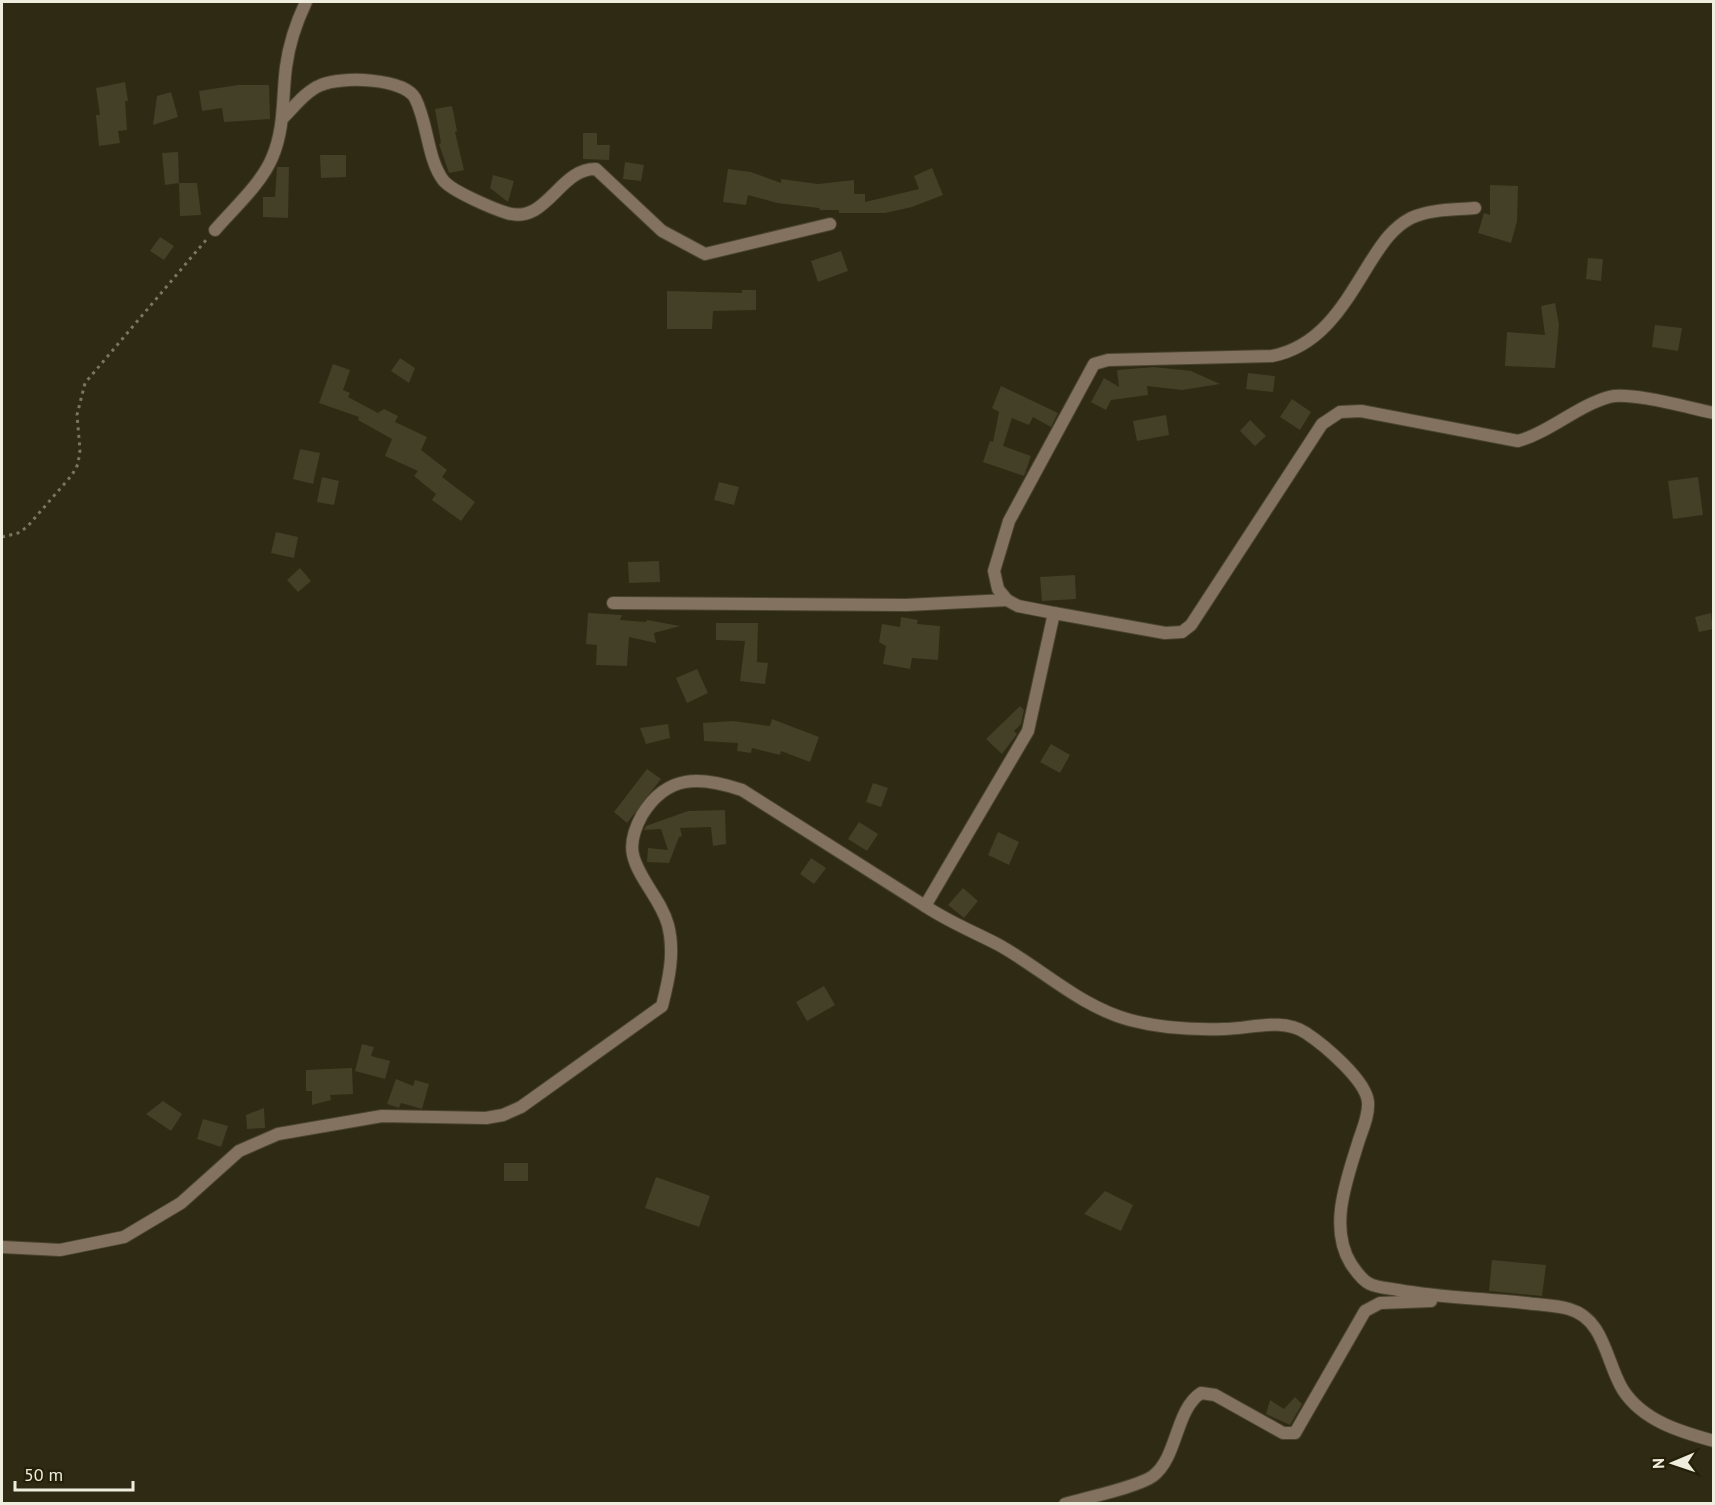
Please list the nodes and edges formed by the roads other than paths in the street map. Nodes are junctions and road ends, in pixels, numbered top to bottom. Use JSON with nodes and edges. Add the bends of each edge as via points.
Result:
{"nodes":[{"id":1,"x":306,"y":2,"type":"edge"},
{"id":2,"x":284,"y":118,"type":"junction"},
{"id":3,"x":1474,"y":208,"type":"dead end"},
{"id":4,"x":830,"y":224,"type":"dead end"},
{"id":5,"x":215,"y":230,"type":"road end"},
{"id":6,"x":1713,"y":413,"type":"edge"},
{"id":7,"x":1007,"y":600,"type":"junction"},
{"id":8,"x":613,"y":603,"type":"dead end"},
{"id":9,"x":1054,"y":613,"type":"junction"},
{"id":10,"x":925,"y":906,"type":"junction"},
{"id":11,"x":2,"y":1247,"type":"edge"},
{"id":12,"x":1498,"y":1300,"type":"junction"},
{"id":13,"x":1713,"y":1441,"type":"edge"},
{"id":14,"x":1065,"y":1503,"type":"edge"}],
"edges":[{"from":1,"to":2,"type":"street","via":[[295,25],[286,65]]},
{"from":2,"to":4,"type":"street","via":[[320,85],[347,80],[405,87],[416,99],[439,172],[449,186],[499,210],[518,216],[536,210],[574,174],[596,170],[662,231],[705,254]]},
{"from":2,"to":5,"type":"street","via":[[264,172]]},
{"from":3,"to":7,"type":"street","via":[[1429,213],[1396,228],[1334,319],[1313,339],[1289,353],[1108,360],[1094,364],[1009,521],[994,571],[998,589]]},
{"from":6,"to":9,"type":"street","via":[[1617,396],[1518,441],[1361,411],[1340,412],[1322,424],[1191,625],[1182,632],[1165,633]]},
{"from":7,"to":8,"type":"street","via":[[906,605]]},
{"from":7,"to":9,"type":"street"},
{"from":9,"to":10,"type":"street","via":[[1028,731]]},
{"from":10,"to":11,"type":"street","via":[[742,790],[718,782],[691,780],[663,788],[636,827],[633,853],[668,925],[671,953],[662,1006],[521,1107],[486,1118],[382,1116],[278,1134],[239,1151],[181,1203],[124,1237],[60,1250]]},
{"from":10,"to":12,"type":"street","via":[[999,945],[1097,1008],[1128,1020],[1165,1028],[1273,1025],[1297,1027],[1308,1034],[1355,1078],[1368,1100],[1339,1229],[1344,1252],[1354,1268],[1370,1284],[1427,1296]]},
{"from":12,"to":13,"type":"street","via":[[1582,1314],[1600,1336],[1623,1390],[1634,1401],[1659,1422]]},
{"from":12,"to":14,"type":"street","via":[[1390,1302],[1372,1306],[1365,1311],[1295,1433],[1283,1433],[1215,1395],[1201,1393],[1192,1402],[1153,1476]]}]}
